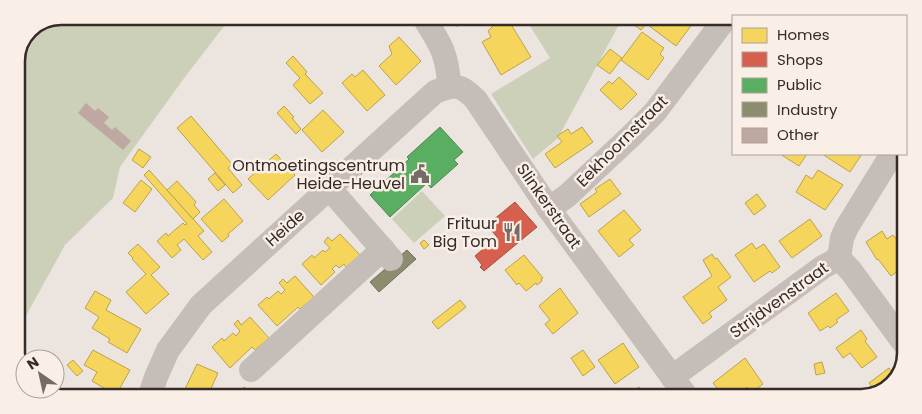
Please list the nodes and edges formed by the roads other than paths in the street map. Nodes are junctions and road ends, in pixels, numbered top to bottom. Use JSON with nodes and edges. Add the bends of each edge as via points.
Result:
{"nodes":[{"id":1,"x":428,"y":25,"type":"edge"},
{"id":2,"x":720,"y":25,"type":"edge"},
{"id":3,"x":449,"y":86,"type":"junction"},
{"id":4,"x":891,"y":155,"type":"edge"},
{"id":5,"x":329,"y":188,"type":"junction"},
{"id":6,"x":549,"y":209,"type":"junction"},
{"id":7,"x":839,"y":258,"type":"junction"},
{"id":8,"x":897,"y":335,"type":"edge"},
{"id":9,"x":251,"y":370,"type":"dead end"},
{"id":10,"x":672,"y":377,"type":"junction"},
{"id":11,"x":152,"y":389,"type":"edge"},
{"id":12,"x":680,"y":389,"type":"edge"}],
"edges":[{"from":1,"to":3,"type":"street","via":[[445,53]]},
{"from":2,"to":6,"type":"street","name":"Eekhoornstraat","via":[[655,112],[568,196]]},
{"from":3,"to":5,"type":"street","name":"Heide","via":[[435,92]]},
{"from":3,"to":6,"type":"street","name":"Slinkerstraat","via":[[464,89],[476,100]]},
{"from":4,"to":7,"type":"street","name":"Strijdvenstraat","via":[[847,227]]},
{"from":5,"to":9,"type":"street","via":[[387,254]]},
{"from":5,"to":11,"type":"street","name":"Heide","via":[[201,305],[168,350]]},
{"from":6,"to":10,"type":"street","name":"Slinkerstraat"},
{"from":7,"to":8,"type":"street"},
{"from":7,"to":10,"type":"street","name":"Strijdvenstraat"},
{"from":10,"to":12,"type":"street","name":"Slinkerstraat"}]}
